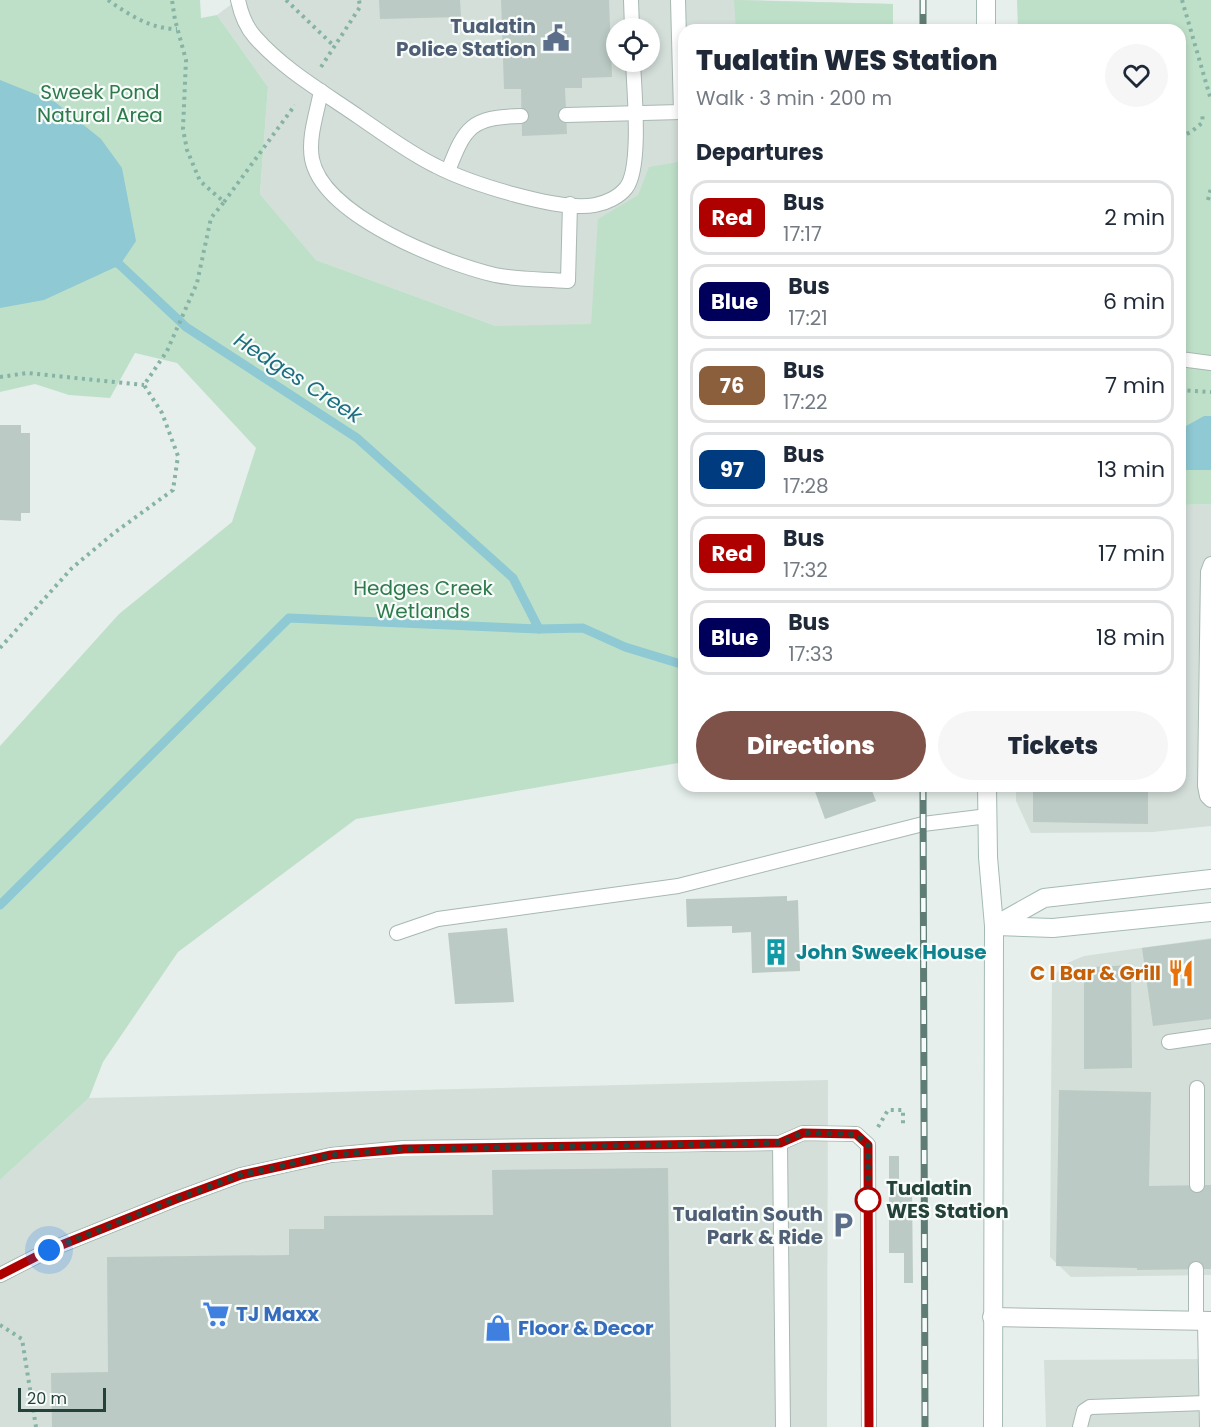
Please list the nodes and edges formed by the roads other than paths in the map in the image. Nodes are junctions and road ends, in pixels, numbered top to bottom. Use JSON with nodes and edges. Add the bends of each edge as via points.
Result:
{"nodes":[{"id":1,"x":238,"y":0,"type":"edge"},
{"id":2,"x":631,"y":0,"type":"edge"},
{"id":3,"x":678,"y":0,"type":"edge"},
{"id":4,"x":986,"y":0,"type":"edge"},
{"id":5,"x":632,"y":18,"type":"edge"},
{"id":6,"x":679,"y":24,"type":"edge"},
{"id":7,"x":986,"y":24,"type":"edge"},
{"id":8,"x":633,"y":72,"type":"edge"},
{"id":9,"x":321,"y":92,"type":"junction"},
{"id":10,"x":678,"y":112,"type":"edge"},
{"id":11,"x":634,"y":113,"type":"junction"},
{"id":12,"x":566,"y":115,"type":"dead end"},
{"id":13,"x":521,"y":116,"type":"dead end"},
{"id":14,"x":448,"y":171,"type":"junction"},
{"id":15,"x":570,"y":204,"type":"junction"},
{"id":16,"x":1186,"y":360,"type":"edge"},
{"id":17,"x":1211,"y":363,"type":"edge"},
{"id":18,"x":1211,"y":564,"type":"edge"},
{"id":19,"x":987,"y":792,"type":"edge"},
{"id":20,"x":1211,"y":800,"type":"edge"},
{"id":21,"x":988,"y":816,"type":"junction"},
{"id":22,"x":1211,"y":879,"type":"edge"},
{"id":23,"x":1211,"y":912,"type":"edge"},
{"id":24,"x":994,"y":926,"type":"junction"},
{"id":25,"x":397,"y":933,"type":"dead end"},
{"id":26,"x":1211,"y":1036,"type":"edge"},
{"id":27,"x":1169,"y":1042,"type":"dead end"},
{"id":28,"x":1197,"y":1088,"type":"dead end"},
{"id":29,"x":780,"y":1143,"type":"junction"},
{"id":30,"x":1197,"y":1185,"type":"dead end"},
{"id":31,"x":1196,"y":1269,"type":"dead end"},
{"id":32,"x":0,"y":1275,"type":"edge"},
{"id":33,"x":992,"y":1317,"type":"junction"},
{"id":34,"x":1204,"y":1320,"type":"edge"},
{"id":35,"x":1206,"y":1403,"type":"junction"},
{"id":36,"x":783,"y":1427,"type":"edge"},
{"id":37,"x":869,"y":1427,"type":"edge"},
{"id":38,"x":993,"y":1427,"type":"edge"},
{"id":39,"x":1080,"y":1427,"type":"edge"},
{"id":40,"x":1207,"y":1427,"type":"edge"}],
"edges":[{"from":1,"to":9,"type":"lane","via":[[242,18],[253,35],[281,63]]},
{"from":2,"to":5,"type":"lane"},
{"from":3,"to":6,"type":"lane"},
{"from":4,"to":7,"type":"main road"},
{"from":8,"to":11,"type":"lane"},
{"from":9,"to":14,"type":"lane"},
{"from":9,"to":15,"type":"lane","via":[[311,142],[312,160],[327,191],[376,228],[424,252],[496,275],[568,281]]},
{"from":10,"to":11,"type":"lane"},
{"from":11,"to":12,"type":"lane"},
{"from":11,"to":15,"type":"lane","via":[[633,174],[626,188],[612,199],[593,205]]},
{"from":13,"to":14,"type":"lane","via":[[483,121],[469,129],[459,142]]},
{"from":14,"to":15,"type":"lane","via":[[497,190]]},
{"from":16,"to":17,"type":"lane"},
{"from":18,"to":20,"type":"lane","via":[[1205,786]]},
{"from":19,"to":21,"type":"main road"},
{"from":21,"to":24,"type":"main road"},
{"from":21,"to":25,"type":"lane","via":[[923,824],[678,886],[438,919]]},
{"from":22,"to":24,"type":"main road","via":[[1044,898]]},
{"from":23,"to":24,"type":"main road","via":[[1053,928]]},
{"from":24,"to":33,"type":"main road"},
{"from":26,"to":27,"type":"lane"},
{"from":28,"to":30,"type":"lane"},
{"from":29,"to":32,"type":"lane","via":[[404,1149],[331,1155],[241,1175],[49,1250]]},
{"from":29,"to":36,"type":"lane"},
{"from":29,"to":37,"type":"lane","via":[[803,1133],[856,1134],[868,1145]]},
{"from":31,"to":34,"type":"lane"},
{"from":33,"to":34,"type":"main road"},
{"from":33,"to":38,"type":"main road"},
{"from":34,"to":35,"type":"lane"},
{"from":35,"to":39,"type":"lane","via":[[1090,1407],[1084,1411]]},
{"from":35,"to":40,"type":"lane"}]}
